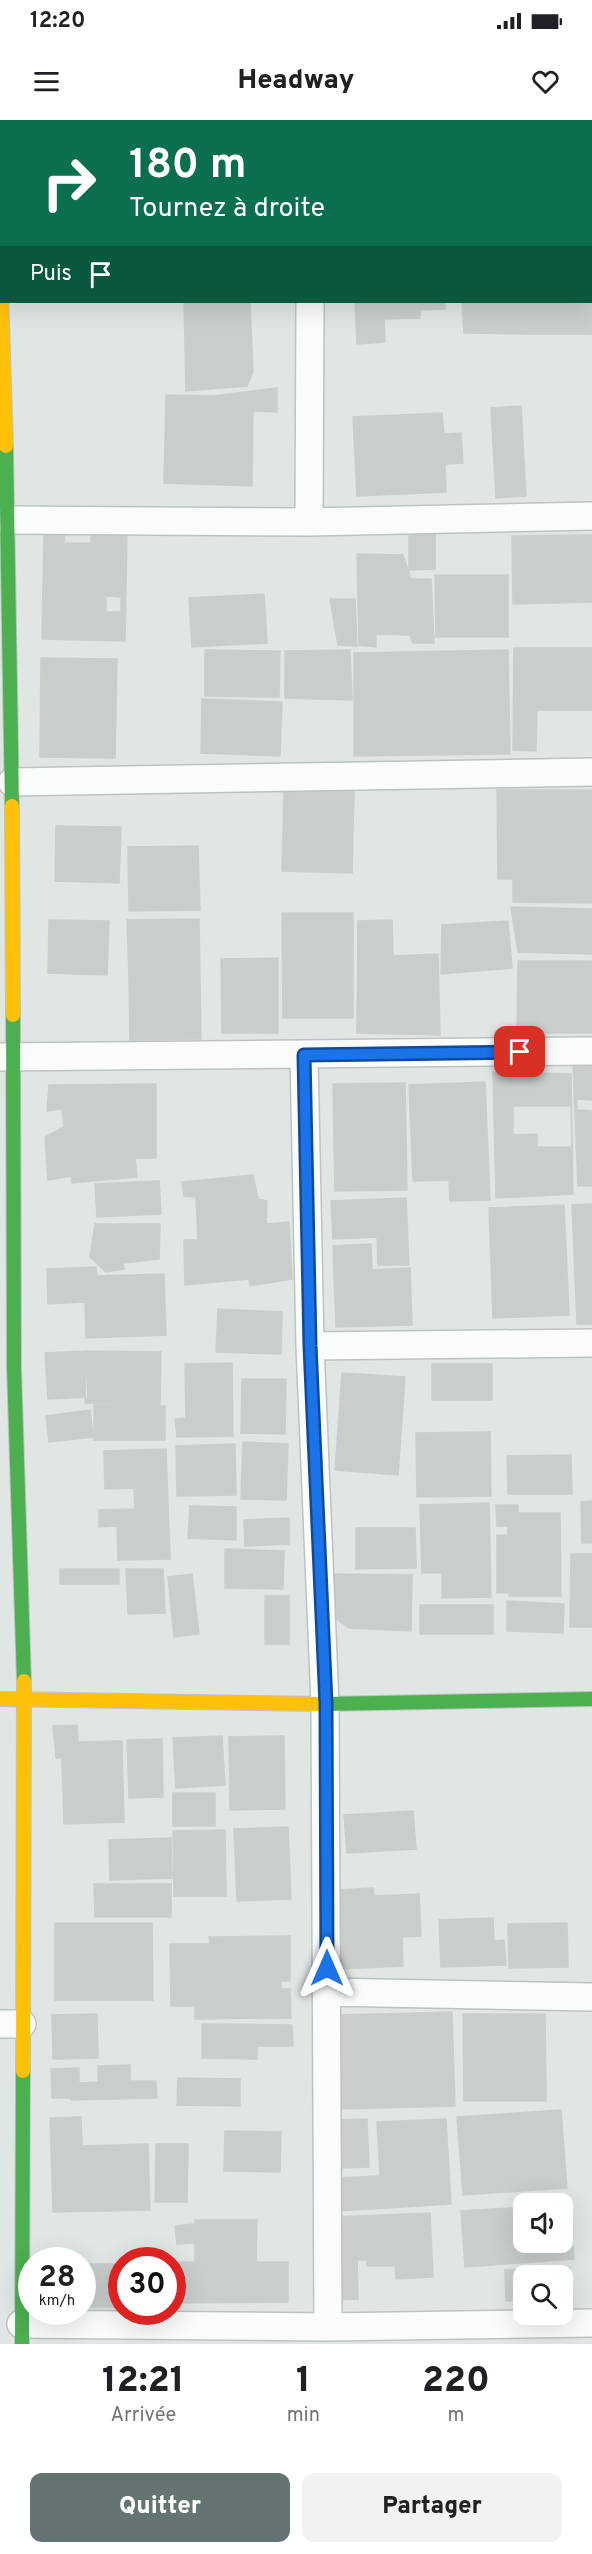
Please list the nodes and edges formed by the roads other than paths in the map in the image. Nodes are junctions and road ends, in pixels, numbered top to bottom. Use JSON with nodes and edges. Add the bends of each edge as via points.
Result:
{"nodes":[{"id":1,"x":1,"y":303,"type":"edge"},
{"id":2,"x":310,"y":303,"type":"edge"},
{"id":3,"x":2,"y":392,"type":"edge"},
{"id":4,"x":592,"y":516,"type":"edge"},
{"id":5,"x":8,"y":520,"type":"junction"},
{"id":6,"x":309,"y":522,"type":"junction"},
{"id":7,"x":592,"y":772,"type":"edge"},
{"id":8,"x":12,"y":782,"type":"junction"},
{"id":9,"x":592,"y":1051,"type":"edge"},
{"id":10,"x":304,"y":1055,"type":"junction"},
{"id":11,"x":6,"y":1057,"type":"edge"},
{"id":12,"x":592,"y":1343,"type":"edge"},
{"id":13,"x":310,"y":1346,"type":"junction"},
{"id":14,"x":7,"y":1367,"type":"edge"},
{"id":15,"x":0,"y":1699,"type":"edge"},
{"id":16,"x":25,"y":1699,"type":"junction"},
{"id":17,"x":592,"y":1699,"type":"edge"},
{"id":18,"x":326,"y":1704,"type":"junction"},
{"id":19,"x":327,"y":1992,"type":"junction"},
{"id":20,"x":592,"y":1997,"type":"edge"},
{"id":21,"x":11,"y":2024,"type":"edge"},
{"id":22,"x":592,"y":2323,"type":"edge"},
{"id":23,"x":328,"y":2326,"type":"junction"},
{"id":24,"x":22,"y":2334,"type":"edge"}],
"edges":[{"from":1,"to":3,"type":"street"},
{"from":2,"to":6,"type":"street"},
{"from":3,"to":5,"type":"street"},
{"from":4,"to":6,"type":"street"},
{"from":5,"to":6,"type":"street"},
{"from":5,"to":8,"type":"street"},
{"from":7,"to":8,"type":"street"},
{"from":8,"to":11,"type":"street"},
{"from":9,"to":10,"type":"street"},
{"from":10,"to":11,"type":"street"},
{"from":10,"to":13,"type":"street"},
{"from":11,"to":14,"type":"street"},
{"from":12,"to":13,"type":"street"},
{"from":13,"to":18,"type":"street"},
{"from":14,"to":16,"type":"street"},
{"from":15,"to":16,"type":"street"},
{"from":16,"to":18,"type":"street"},
{"from":16,"to":21,"type":"street"},
{"from":17,"to":18,"type":"street"},
{"from":18,"to":19,"type":"street"},
{"from":19,"to":20,"type":"street"},
{"from":19,"to":23,"type":"street"},
{"from":21,"to":24,"type":"street"},
{"from":22,"to":23,"type":"street"},
{"from":23,"to":24,"type":"street"}]}
